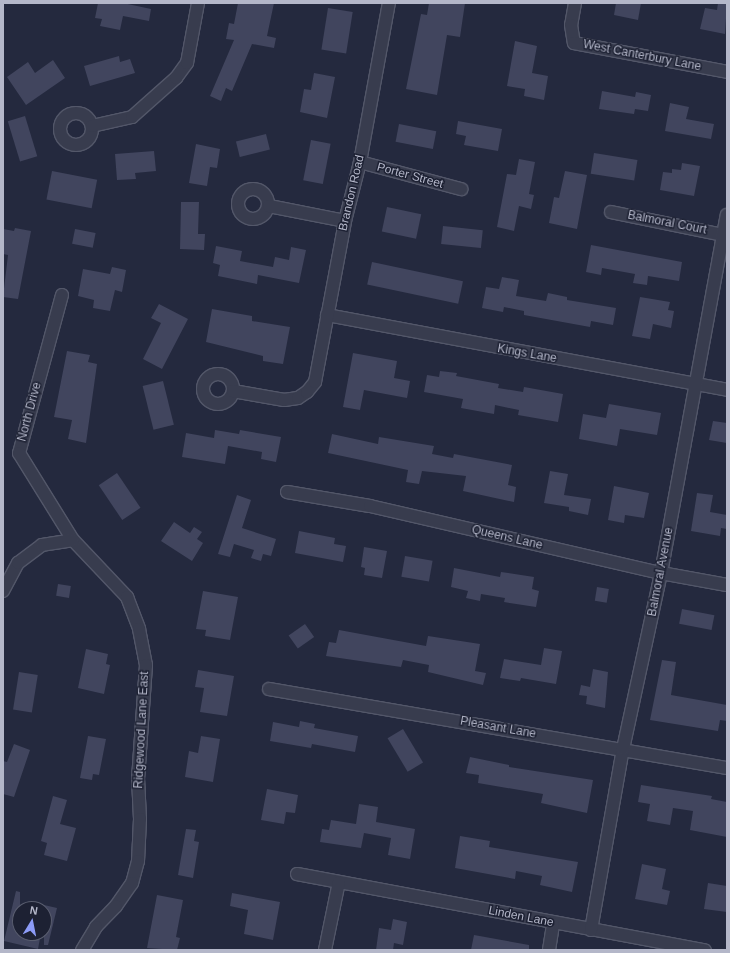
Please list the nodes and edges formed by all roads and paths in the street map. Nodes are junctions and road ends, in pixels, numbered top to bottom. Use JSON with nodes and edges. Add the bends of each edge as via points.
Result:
{"nodes":[{"id":1,"x":198,"y":3,"type":"edge"},
{"id":2,"x":389,"y":3,"type":"edge"},
{"id":3,"x":575,"y":3,"type":"edge"},
{"id":4,"x":727,"y":72,"type":"edge"},
{"id":5,"x":92,"y":126,"type":"dead end"},
{"id":6,"x":360,"y":162,"type":"junction"},
{"id":7,"x":461,"y":189,"type":"dead end"},
{"id":8,"x":269,"y":206,"type":"dead end"},
{"id":9,"x":611,"y":212,"type":"dead end"},
{"id":10,"x":727,"y":215,"type":"edge"},
{"id":11,"x":345,"y":222,"type":"junction"},
{"id":12,"x":723,"y":235,"type":"junction"},
{"id":13,"x":62,"y":295,"type":"dead end"},
{"id":14,"x":327,"y":315,"type":"junction"},
{"id":15,"x":695,"y":384,"type":"junction"},
{"id":16,"x":727,"y":390,"type":"edge"},
{"id":17,"x":233,"y":391,"type":"dead end"},
{"id":18,"x":287,"y":492,"type":"dead end"},
{"id":19,"x":73,"y":540,"type":"junction"},
{"id":20,"x":661,"y":573,"type":"junction"},
{"id":21,"x":727,"y":585,"type":"edge"},
{"id":22,"x":3,"y":591,"type":"edge"},
{"id":23,"x":269,"y":689,"type":"dead end"},
{"id":24,"x":623,"y":749,"type":"junction"},
{"id":25,"x":727,"y":768,"type":"edge"},
{"id":26,"x":297,"y":874,"type":"dead end"},
{"id":27,"x":339,"y":882,"type":"junction"},
{"id":28,"x":553,"y":924,"type":"junction"},
{"id":29,"x":591,"y":930,"type":"junction"},
{"id":30,"x":82,"y":950,"type":"edge"},
{"id":31,"x":325,"y":950,"type":"edge"},
{"id":32,"x":549,"y":950,"type":"edge"},
{"id":33,"x":705,"y":950,"type":"edge"}],
"edges":[{"from":1,"to":5,"type":"street","via":[[187,63],[176,78],[132,117]]},
{"from":2,"to":6,"type":"street","name":"Brandon Road"},
{"from":3,"to":4,"type":"street","name":"West Canterbury Lane","via":[[571,25],[574,43]]},
{"from":6,"to":7,"type":"street","name":"Porter Street"},
{"from":6,"to":11,"type":"street","name":"Brandon Road"},
{"from":8,"to":11,"type":"street"},
{"from":9,"to":12,"type":"street","name":"Balmoral Court"},
{"from":10,"to":12,"type":"street","name":"Balmoral Avenue"},
{"from":11,"to":14,"type":"street","name":"Brandon Road"},
{"from":12,"to":15,"type":"street","name":"Balmoral Avenue"},
{"from":13,"to":19,"type":"street","name":"North Drive","via":[[19,453]]},
{"from":14,"to":15,"type":"street","name":"Kings Lane"},
{"from":14,"to":17,"type":"street","name":"Brandon Road","via":[[315,382],[298,398],[284,400]]},
{"from":15,"to":16,"type":"street","name":"Kings Lane"},
{"from":15,"to":20,"type":"street","name":"Balmoral Avenue"},
{"from":18,"to":20,"type":"street","name":"Queens Lane","via":[[370,506]]},
{"from":19,"to":22,"type":"street","via":[[42,545],[18,563]]},
{"from":19,"to":30,"type":"street","name":"Ridgewood Lane East","via":[[127,597],[140,629],[146,665],[138,778],[138,861],[132,883],[116,906],[96,927]]},
{"from":20,"to":21,"type":"street","name":"Queens Lane"},
{"from":20,"to":24,"type":"street","name":"Balmoral Avenue"},
{"from":23,"to":24,"type":"street","name":"Pleasant Lane"},
{"from":24,"to":25,"type":"street","name":"Pleasant Lane"},
{"from":24,"to":29,"type":"street","name":"Balmoral Avenue"},
{"from":26,"to":27,"type":"street","name":"Linden Lane"},
{"from":27,"to":28,"type":"street","name":"Linden Lane"},
{"from":27,"to":31,"type":"street"},
{"from":28,"to":29,"type":"street","name":"Linden Lane"},
{"from":28,"to":32,"type":"street"},
{"from":29,"to":33,"type":"street","name":"Linden Lane"}]}
